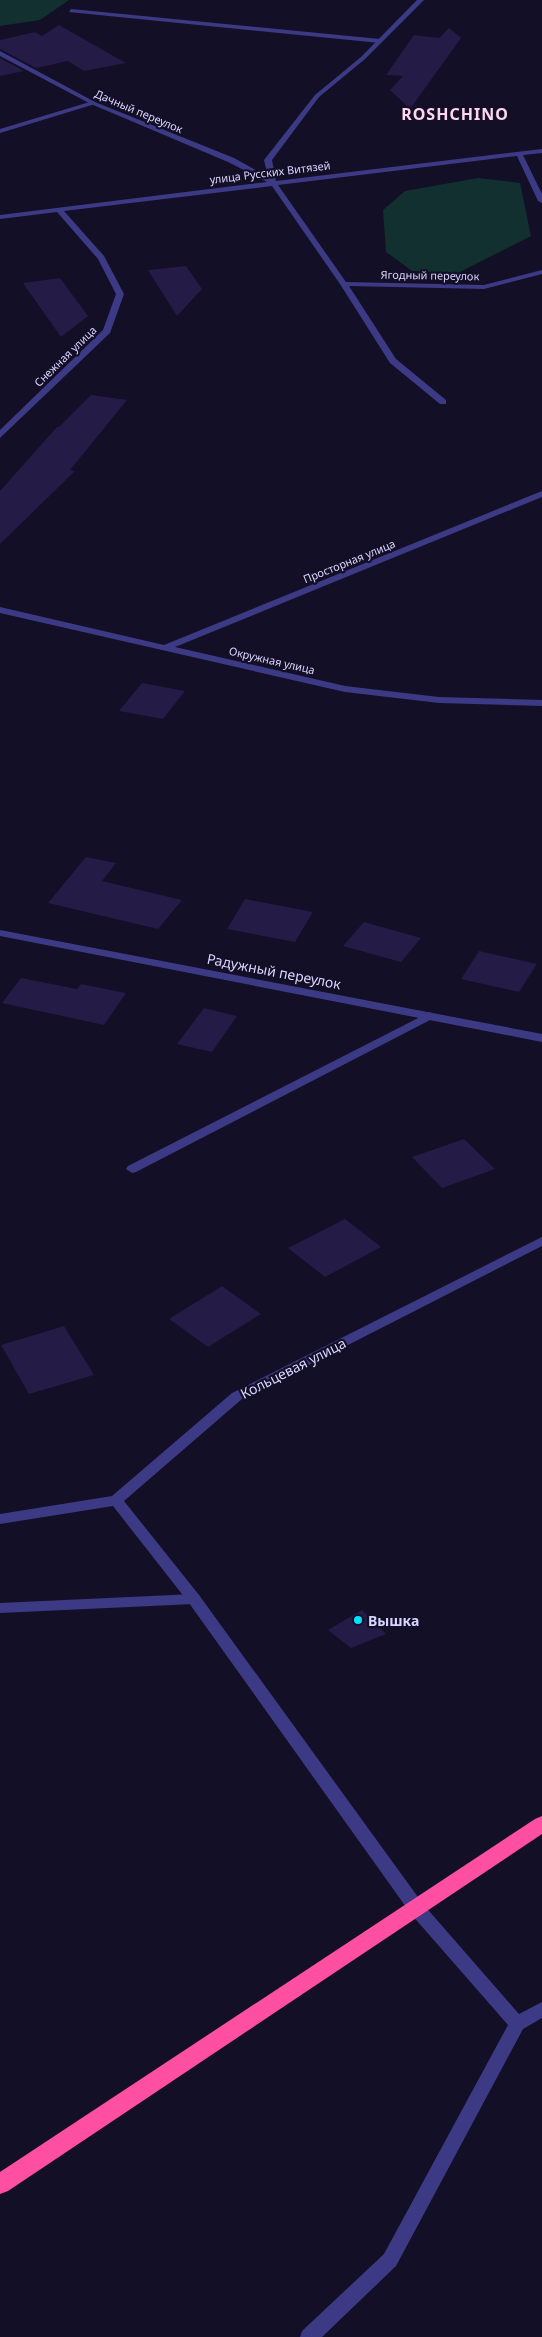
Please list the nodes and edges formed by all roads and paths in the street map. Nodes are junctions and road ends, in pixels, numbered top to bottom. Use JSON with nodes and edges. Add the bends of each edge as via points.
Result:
{"nodes":[{"id":1,"x":421,"y":0,"type":"edge"},
{"id":2,"x":71,"y":11,"type":"dead end"},
{"id":3,"x":380,"y":41,"type":"junction"},
{"id":4,"x":0,"y":53,"type":"edge"},
{"id":5,"x":93,"y":103,"type":"junction"},
{"id":6,"x":0,"y":131,"type":"edge"},
{"id":7,"x":542,"y":152,"type":"edge"},
{"id":8,"x":519,"y":154,"type":"junction"},
{"id":9,"x":273,"y":183,"type":"junction"},
{"id":10,"x":542,"y":201,"type":"edge"},
{"id":11,"x":59,"y":210,"type":"junction"},
{"id":12,"x":0,"y":217,"type":"edge"},
{"id":13,"x":542,"y":272,"type":"edge"},
{"id":14,"x":344,"y":284,"type":"junction"},
{"id":15,"x":443,"y":402,"type":"dead end"},
{"id":16,"x":0,"y":435,"type":"edge"},
{"id":17,"x":542,"y":494,"type":"edge"},
{"id":18,"x":0,"y":610,"type":"edge"},
{"id":19,"x":166,"y":648,"type":"junction"},
{"id":20,"x":542,"y":702,"type":"edge"},
{"id":21,"x":0,"y":933,"type":"edge"},
{"id":22,"x":430,"y":1016,"type":"junction"},
{"id":23,"x":542,"y":1038,"type":"edge"},
{"id":24,"x":132,"y":1169,"type":"dead end"},
{"id":25,"x":542,"y":1241,"type":"edge"},
{"id":26,"x":116,"y":1500,"type":"junction"},
{"id":27,"x":0,"y":1519,"type":"edge"},
{"id":28,"x":194,"y":1599,"type":"junction"},
{"id":29,"x":0,"y":1608,"type":"edge"},
{"id":30,"x":542,"y":1824,"type":"edge"},
{"id":31,"x":417,"y":1908,"type":"junction"},
{"id":32,"x":542,"y":2009,"type":"edge"},
{"id":33,"x":517,"y":2024,"type":"junction"},
{"id":34,"x":0,"y":2184,"type":"edge"},
{"id":35,"x":309,"y":2337,"type":"edge"}],
"edges":[{"from":1,"to":3,"type":"street"},
{"from":2,"to":3,"type":"street"},
{"from":3,"to":9,"type":"street","via":[[317,96],[268,160]]},
{"from":4,"to":5,"type":"street","name":"Дачный переулок"},
{"from":5,"to":6,"type":"street"},
{"from":5,"to":9,"type":"street","name":"Дачный переулок","via":[[231,160]]},
{"from":7,"to":8,"type":"street","name":"улица Русских Витязей"},
{"from":8,"to":9,"type":"street","name":"улица Русских Витязей"},
{"from":8,"to":10,"type":"street"},
{"from":9,"to":11,"type":"street","name":"улица Русских Витязей"},
{"from":9,"to":14,"type":"street"},
{"from":11,"to":12,"type":"street","name":"улица Русских Витязей"},
{"from":11,"to":16,"type":"street","name":"Снежная улица","via":[[101,258],[120,294],[107,331]]},
{"from":13,"to":14,"type":"street","name":"Ягодный переулок","via":[[484,287]]},
{"from":14,"to":15,"type":"street","via":[[393,361]]},
{"from":17,"to":19,"type":"street","name":"Просторная улица"},
{"from":18,"to":19,"type":"street","name":"Окружная улица"},
{"from":19,"to":20,"type":"street","name":"Окружная улица","via":[[345,689],[440,700]]},
{"from":21,"to":22,"type":"street","name":"Радужный переулок"},
{"from":22,"to":23,"type":"street","name":"Радужный переулок"},
{"from":22,"to":24,"type":"street"},
{"from":25,"to":26,"type":"street","name":"Кольцевая улица","via":[[237,1396]]},
{"from":26,"to":27,"type":"street"},
{"from":26,"to":28,"type":"street"},
{"from":28,"to":29,"type":"street"},
{"from":28,"to":31,"type":"street"},
{"from":30,"to":31,"type":"highway"},
{"from":31,"to":33,"type":"street"},
{"from":31,"to":34,"type":"highway"},
{"from":32,"to":33,"type":"street"},
{"from":33,"to":35,"type":"street","via":[[390,2260]]}]}
